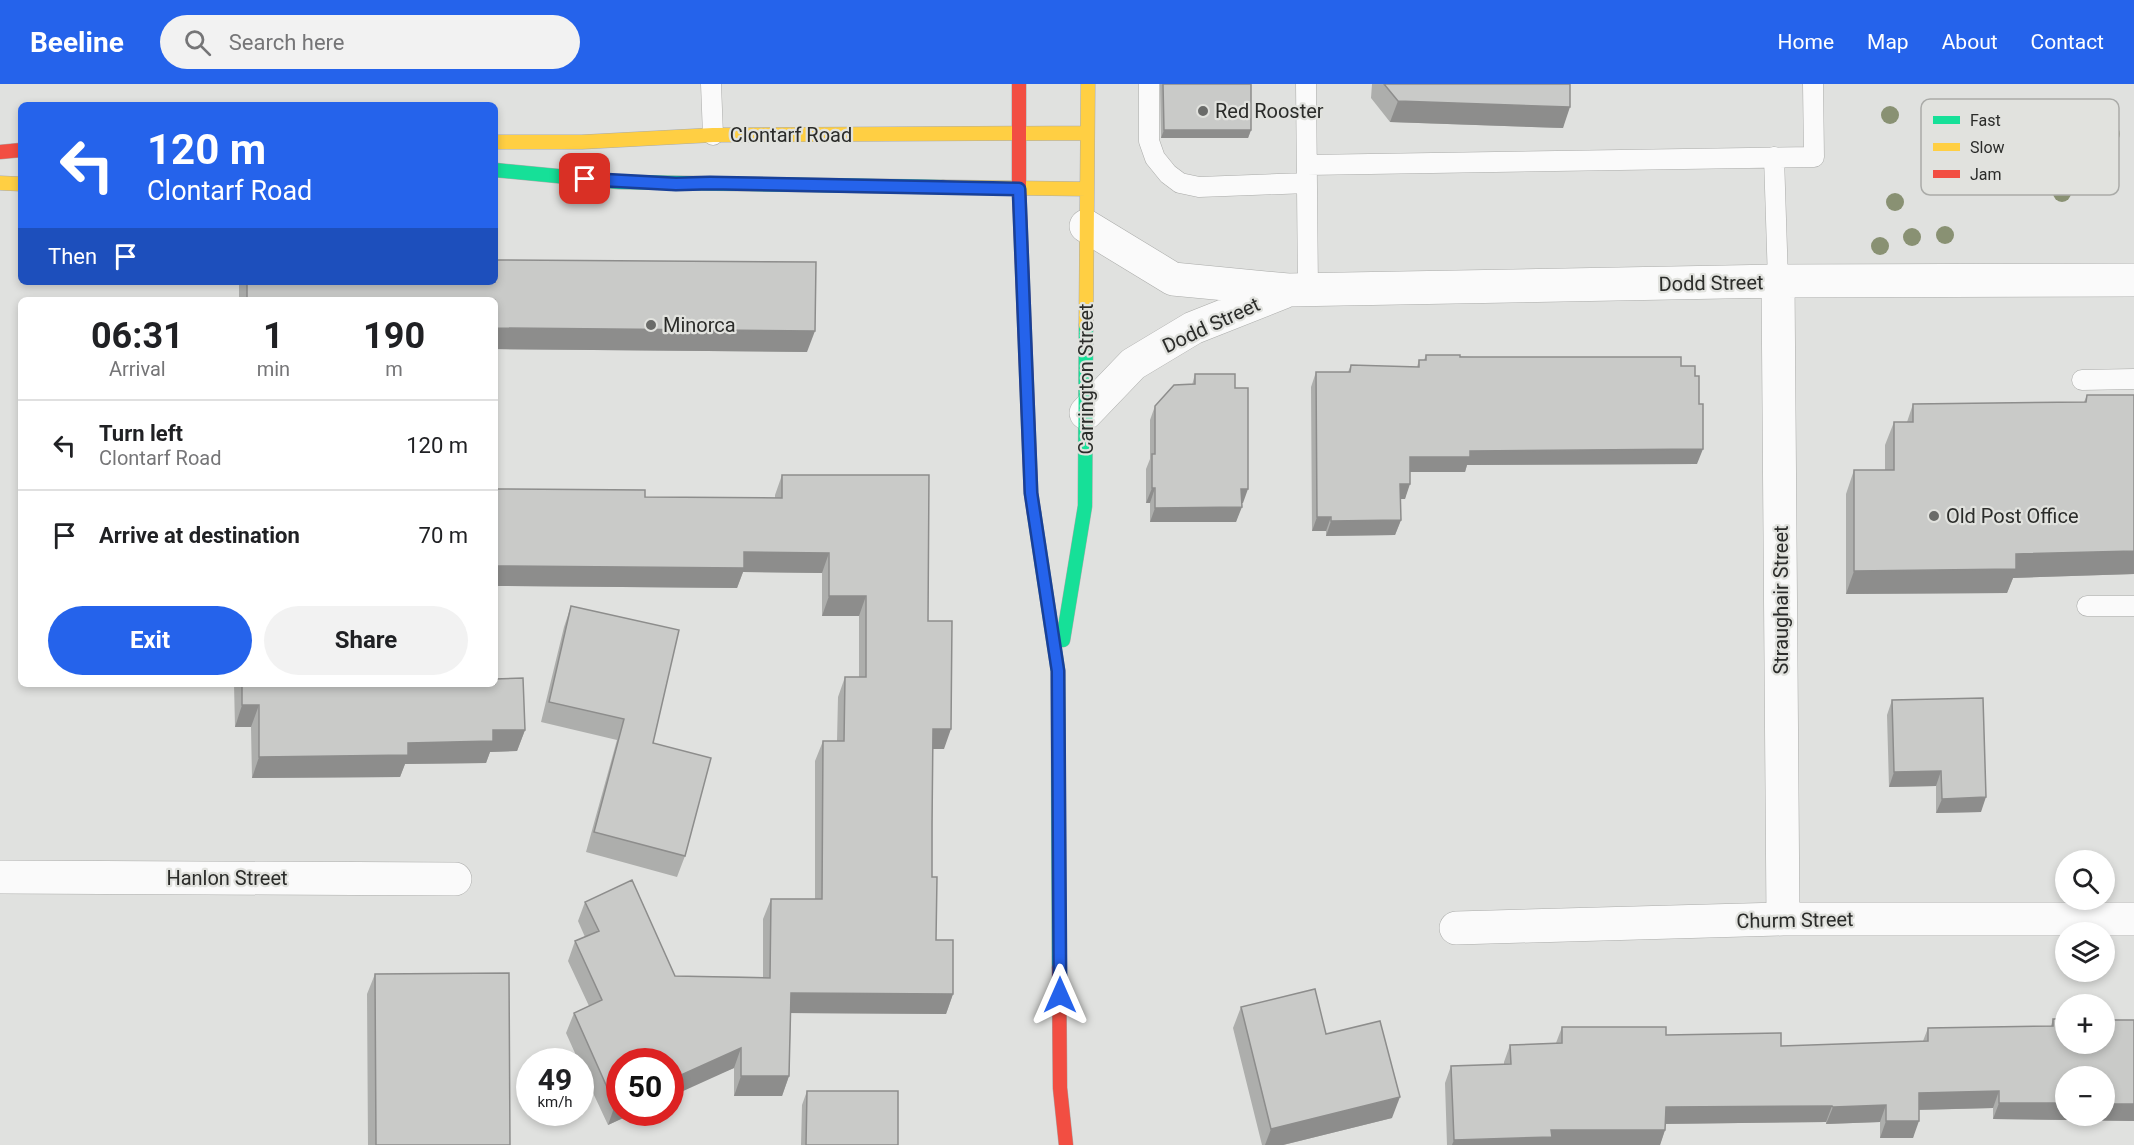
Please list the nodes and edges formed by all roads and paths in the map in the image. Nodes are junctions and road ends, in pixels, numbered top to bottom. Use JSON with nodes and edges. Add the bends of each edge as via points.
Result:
{"nodes":[{"id":1,"x":711,"y":84,"type":"edge"},
{"id":2,"x":1019,"y":84,"type":"edge"},
{"id":3,"x":1088,"y":84,"type":"edge"},
{"id":4,"x":1149,"y":84,"type":"edge"},
{"id":5,"x":1322,"y":84,"type":"edge"},
{"id":6,"x":1813,"y":84,"type":"edge"},
{"id":7,"x":1306,"y":91,"type":"edge"},
{"id":8,"x":1019,"y":132,"type":"junction"},
{"id":9,"x":1088,"y":133,"type":"junction"},
{"id":10,"x":713,"y":135,"type":"junction"},
{"id":11,"x":498,"y":142,"type":"edge"},
{"id":12,"x":18,"y":150,"type":"edge"},
{"id":13,"x":0,"y":152,"type":"edge"},
{"id":14,"x":1774,"y":157,"type":"junction"},
{"id":15,"x":498,"y":170,"type":"edge"},
{"id":16,"x":1307,"y":174,"type":"junction"},
{"id":17,"x":0,"y":183,"type":"edge"},
{"id":18,"x":18,"y":184,"type":"edge"},
{"id":19,"x":1019,"y":189,"type":"junction"},
{"id":20,"x":1087,"y":189,"type":"junction"},
{"id":21,"x":1086,"y":226,"type":"junction"},
{"id":22,"x":2134,"y":280,"type":"edge"},
{"id":23,"x":1778,"y":281,"type":"junction"},
{"id":24,"x":1298,"y":290,"type":"junction"},
{"id":25,"x":2134,"y":379,"type":"edge"},
{"id":26,"x":2082,"y":380,"type":"dead end"},
{"id":27,"x":1086,"y":413,"type":"junction"},
{"id":28,"x":2087,"y":606,"type":"dead end"},
{"id":29,"x":2134,"y":606,"type":"edge"},
{"id":30,"x":1058,"y":671,"type":"junction"},
{"id":31,"x":0,"y":876,"type":"edge"},
{"id":32,"x":455,"y":879,"type":"dead end"},
{"id":33,"x":1783,"y":919,"type":"junction"},
{"id":34,"x":2134,"y":919,"type":"edge"},
{"id":35,"x":1456,"y":928,"type":"dead end"},
{"id":36,"x":1060,"y":1088,"type":"junction"},
{"id":37,"x":1054,"y":1145,"type":"edge"},
{"id":38,"x":1066,"y":1145,"type":"edge"}],
"edges":[{"from":1,"to":10,"type":"lane"},
{"from":2,"to":8,"type":"main road","name":"Carrington Street"},
{"from":3,"to":9,"type":"main road","name":"Carrington Street"},
{"from":4,"to":16,"type":"lane","via":[[1149,141],[1155,158],[1180,183],[1199,187]]},
{"from":5,"to":7,"type":"lane"},
{"from":6,"to":14,"type":"lane","via":[[1814,157]]},
{"from":7,"to":16,"type":"lane"},
{"from":8,"to":9,"type":"main road","name":"Clontarf Road"},
{"from":8,"to":10,"type":"main road","name":"Clontarf Road"},
{"from":8,"to":19,"type":"main road","name":"Carrington Street"},
{"from":9,"to":20,"type":"main road","name":"Carrington Street"},
{"from":10,"to":11,"type":"main road","name":"Clontarf Road"},
{"from":12,"to":13,"type":"main road"},
{"from":14,"to":16,"type":"lane"},
{"from":14,"to":23,"type":"lane"},
{"from":15,"to":19,"type":"main road","via":[[620,182]]},
{"from":16,"to":24,"type":"lane"},
{"from":17,"to":18,"type":"main road"},
{"from":19,"to":20,"type":"main road"},
{"from":19,"to":30,"type":"main road","name":"Carrington Street","via":[[1031,493]]},
{"from":20,"to":21,"type":"main road","name":"Carrington Street"},
{"from":21,"to":24,"type":"street","name":"Dodd Street","via":[[1173,279]]},
{"from":21,"to":27,"type":"main road","name":"Carrington Street"},
{"from":22,"to":23,"type":"street","name":"Dodd Street"},
{"from":23,"to":24,"type":"street","name":"Dodd Street"},
{"from":23,"to":33,"type":"street","name":"Straughair Street"},
{"from":24,"to":27,"type":"street","name":"Dodd Street","via":[[1193,328],[1132,364]]},
{"from":25,"to":26,"type":"lane"},
{"from":27,"to":30,"type":"main road","name":"Carrington Street","via":[[1085,506]]},
{"from":28,"to":29,"type":"lane"},
{"from":30,"to":36,"type":"main road","name":"Carrington Street"},
{"from":31,"to":32,"type":"street","name":"Hanlon Street"},
{"from":33,"to":34,"type":"street","name":"Churm Street"},
{"from":33,"to":35,"type":"street","name":"Churm Street"},
{"from":36,"to":37,"type":"main road","name":"Carrington Street"},
{"from":36,"to":38,"type":"main road","name":"Carrington Street"}]}
